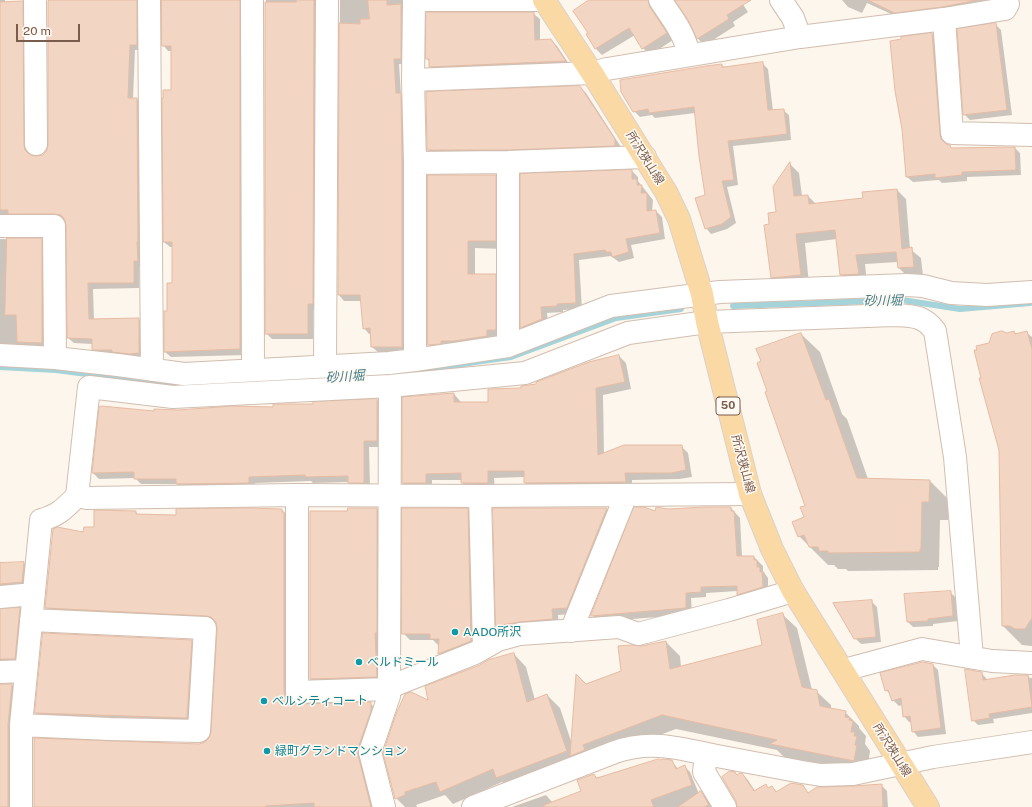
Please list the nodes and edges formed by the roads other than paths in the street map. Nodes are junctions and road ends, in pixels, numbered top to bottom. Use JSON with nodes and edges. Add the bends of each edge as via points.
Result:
{"nodes":[{"id":1,"x":35,"y":0,"type":"edge"},
{"id":2,"x":149,"y":0,"type":"edge"},
{"id":3,"x":252,"y":0,"type":"edge"},
{"id":4,"x":327,"y":0,"type":"edge"},
{"id":5,"x":414,"y":0,"type":"edge"},
{"id":6,"x":544,"y":0,"type":"edge"},
{"id":7,"x":660,"y":0,"type":"edge"},
{"id":8,"x":781,"y":0,"type":"edge"},
{"id":9,"x":1007,"y":0,"type":"edge"},
{"id":10,"x":944,"y":18,"type":"junction"},
{"id":11,"x":800,"y":37,"type":"junction"},
{"id":12,"x":689,"y":55,"type":"junction"},
{"id":13,"x":592,"y":73,"type":"junction"},
{"id":14,"x":413,"y":80,"type":"junction"},
{"id":15,"x":1032,"y":135,"type":"edge"},
{"id":16,"x":36,"y":144,"type":"dead end"},
{"id":17,"x":645,"y":157,"type":"junction"},
{"id":18,"x":508,"y":162,"type":"junction"},
{"id":19,"x":415,"y":163,"type":"junction"},
{"id":20,"x":0,"y":226,"type":"edge"},
{"id":21,"x":1032,"y":292,"type":"edge"},
{"id":22,"x":702,"y":294,"type":"junction"},
{"id":23,"x":707,"y":322,"type":"junction"},
{"id":24,"x":508,"y":346,"type":"junction"},
{"id":25,"x":0,"y":355,"type":"edge"},
{"id":26,"x":55,"y":358,"type":"junction"},
{"id":27,"x":415,"y":360,"type":"junction"},
{"id":28,"x":118,"y":365,"type":"junction"},
{"id":29,"x":325,"y":366,"type":"junction"},
{"id":30,"x":152,"y":370,"type":"junction"},
{"id":31,"x":253,"y":370,"type":"junction"},
{"id":32,"x":390,"y":386,"type":"junction"},
{"id":33,"x":116,"y":390,"type":"junction"},
{"id":34,"x":750,"y":494,"type":"junction"},
{"id":35,"x":297,"y":495,"type":"junction"},
{"id":36,"x":388,"y":495,"type":"junction"},
{"id":37,"x":626,"y":495,"type":"junction"},
{"id":38,"x":77,"y":496,"type":"junction"},
{"id":39,"x":480,"y":496,"type":"junction"},
{"id":40,"x":794,"y":591,"type":"junction"},
{"id":41,"x":34,"y":594,"type":"junction"},
{"id":42,"x":0,"y":597,"type":"edge"},
{"id":43,"x":31,"y":620,"type":"junction"},
{"id":44,"x":571,"y":630,"type":"junction"},
{"id":45,"x":484,"y":648,"type":"junction"},
{"id":46,"x":972,"y":657,"type":"junction"},
{"id":47,"x":1032,"y":662,"type":"edge"},
{"id":48,"x":844,"y":670,"type":"junction"},
{"id":49,"x":26,"y":671,"type":"junction"},
{"id":50,"x":0,"y":672,"type":"edge"},
{"id":51,"x":389,"y":689,"type":"junction"},
{"id":52,"x":21,"y":725,"type":"junction"},
{"id":53,"x":1032,"y":742,"type":"edge"},
{"id":54,"x":706,"y":754,"type":"junction"},
{"id":55,"x":901,"y":764,"type":"junction"},
{"id":56,"x":21,"y":807,"type":"edge"},
{"id":57,"x":384,"y":807,"type":"edge"},
{"id":58,"x":473,"y":807,"type":"edge"},
{"id":59,"x":725,"y":807,"type":"edge"},
{"id":60,"x":928,"y":807,"type":"edge"}],
"edges":[{"from":1,"to":16,"type":"street"},
{"from":2,"to":30,"type":"street"},
{"from":3,"to":31,"type":"street"},
{"from":4,"to":29,"type":"street"},
{"from":5,"to":6,"type":"street"},
{"from":5,"to":14,"type":"street"},
{"from":6,"to":13,"type":"main road","name":"所沢狭山線","number":"50"},
{"from":7,"to":12,"type":"street","via":[[683,35]]},
{"from":8,"to":11,"type":"street","via":[[793,18]]},
{"from":9,"to":10,"type":"street","via":[[1005,9]]},
{"from":10,"to":11,"type":"street"},
{"from":10,"to":15,"type":"street","via":[[952,133]]},
{"from":11,"to":12,"type":"street"},
{"from":12,"to":13,"type":"street"},
{"from":13,"to":14,"type":"street"},
{"from":13,"to":17,"type":"main road","name":"所沢狭山線","number":"50"},
{"from":14,"to":19,"type":"street"},
{"from":17,"to":18,"type":"street"},
{"from":17,"to":22,"type":"main road","name":"所沢狭山線","number":"50","via":[[679,219]]},
{"from":18,"to":19,"type":"street"},
{"from":18,"to":24,"type":"street"},
{"from":19,"to":27,"type":"street"},
{"from":20,"to":26,"type":"street","via":[[54,226]]},
{"from":21,"to":22,"type":"street","via":[[987,295],[907,285]]},
{"from":22,"to":23,"type":"main road","name":"所沢狭山線","number":"50"},
{"from":22,"to":24,"type":"street","via":[[611,306]]},
{"from":23,"to":32,"type":"street","via":[[628,332],[525,373]]},
{"from":23,"to":34,"type":"main road","name":"所沢狭山線","number":"50"},
{"from":23,"to":46,"type":"street","via":[[894,315],[915,317],[928,322],[935,330],[955,457]]},
{"from":24,"to":27,"type":"street"},
{"from":25,"to":26,"type":"street"},
{"from":26,"to":28,"type":"street"},
{"from":27,"to":29,"type":"street"},
{"from":28,"to":30,"type":"street"},
{"from":28,"to":33,"type":"street"},
{"from":29,"to":31,"type":"street"},
{"from":30,"to":31,"type":"street","via":[[184,374]]},
{"from":32,"to":33,"type":"street","via":[[173,398]]},
{"from":32,"to":36,"type":"street"},
{"from":33,"to":38,"type":"street","via":[[89,387]]},
{"from":34,"to":37,"type":"street"},
{"from":34,"to":40,"type":"main road","name":"所沢狭山線","number":"50","via":[[772,548]]},
{"from":35,"to":36,"type":"street"},
{"from":35,"to":38,"type":"street","via":[[87,498]]},
{"from":35,"to":51,"type":"street","via":[[296,692]]},
{"from":36,"to":39,"type":"street"},
{"from":36,"to":51,"type":"street"},
{"from":37,"to":39,"type":"street"},
{"from":37,"to":44,"type":"street"},
{"from":38,"to":41,"type":"street","via":[[55,516],[41,520]]},
{"from":39,"to":45,"type":"street"},
{"from":40,"to":44,"type":"street","via":[[638,634],[619,628]]},
{"from":40,"to":48,"type":"main road","name":"所沢狭山線","number":"50"},
{"from":41,"to":42,"type":"street"},
{"from":41,"to":43,"type":"street"},
{"from":43,"to":49,"type":"street"},
{"from":43,"to":52,"type":"street","via":[[205,628],[199,731]]},
{"from":44,"to":45,"type":"street","via":[[520,634],[498,640]]},
{"from":45,"to":51,"type":"street"},
{"from":46,"to":47,"type":"street","via":[[992,661]]},
{"from":46,"to":48,"type":"street","via":[[922,649]]},
{"from":48,"to":55,"type":"main road","name":"所沢狭山線","number":"50"},
{"from":49,"to":50,"type":"street"},
{"from":49,"to":52,"type":"street"},
{"from":51,"to":57,"type":"street","via":[[389,696],[370,752]]},
{"from":52,"to":56,"type":"street"},
{"from":53,"to":55,"type":"street"},
{"from":54,"to":55,"type":"street","via":[[821,775],[853,774]]},
{"from":54,"to":58,"type":"street","via":[[666,746],[626,748]]},
{"from":54,"to":59,"type":"street","via":[[704,772]]},
{"from":55,"to":60,"type":"main road","name":"所沢狭山線","number":"50"}]}
